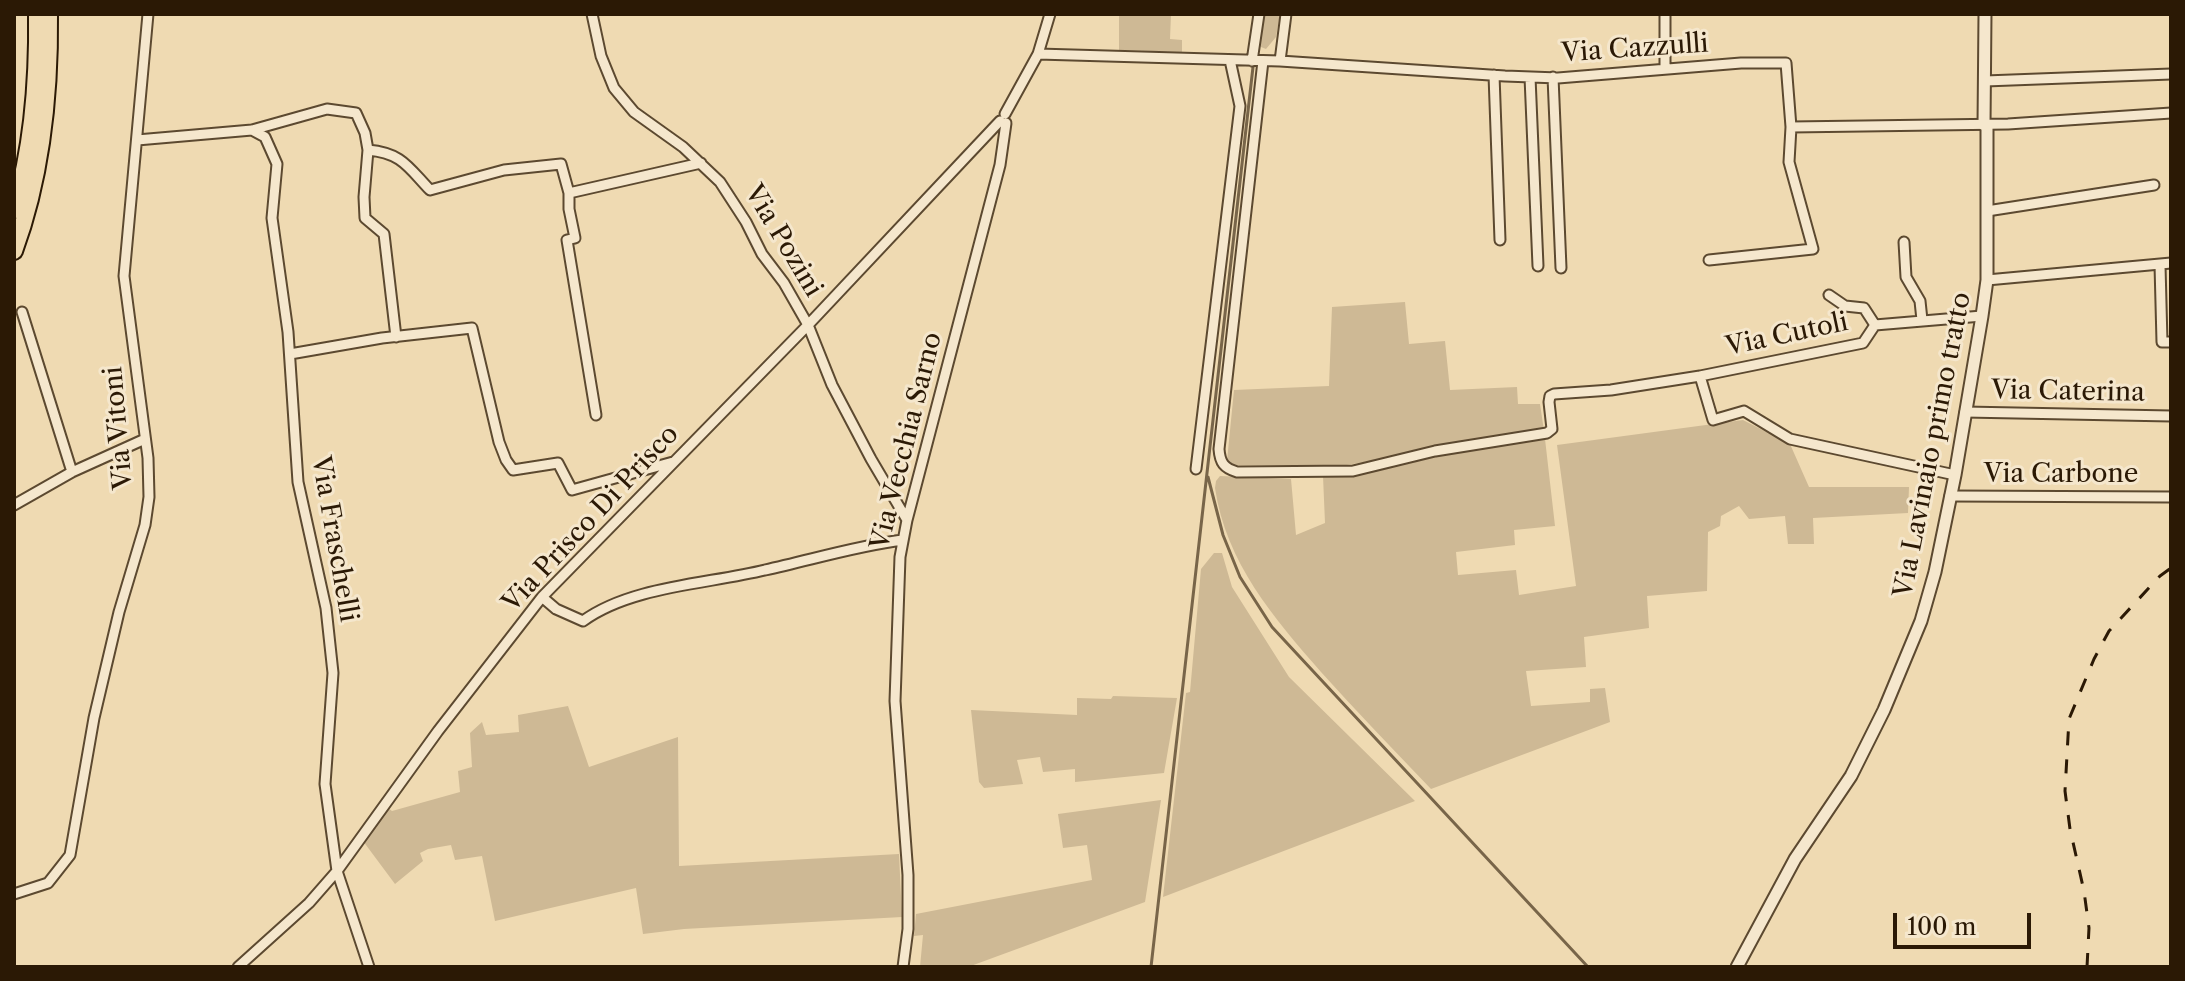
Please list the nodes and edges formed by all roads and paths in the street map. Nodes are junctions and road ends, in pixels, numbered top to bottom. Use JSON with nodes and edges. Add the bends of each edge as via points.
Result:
{"nodes":[{"id":1,"x":37,"y":14,"type":"edge"},
{"id":2,"x":49,"y":14,"type":"edge"},
{"id":3,"x":148,"y":14,"type":"edge"},
{"id":4,"x":592,"y":14,"type":"edge"},
{"id":5,"x":1050,"y":14,"type":"edge"},
{"id":6,"x":1259,"y":14,"type":"edge"},
{"id":7,"x":1286,"y":14,"type":"edge"},
{"id":8,"x":1665,"y":14,"type":"edge"},
{"id":9,"x":1985,"y":14,"type":"edge"},
{"id":10,"x":1038,"y":54,"type":"junction"},
{"id":11,"x":1230,"y":60,"type":"junction"},
{"id":12,"x":1258,"y":61,"type":"junction"},
{"id":13,"x":1280,"y":61,"type":"junction"},
{"id":14,"x":1665,"y":68,"type":"junction"},
{"id":15,"x":2171,"y":74,"type":"edge"},
{"id":16,"x":1494,"y":75,"type":"junction"},
{"id":17,"x":1530,"y":77,"type":"junction"},
{"id":18,"x":1553,"y":77,"type":"junction"},
{"id":19,"x":1985,"y":81,"type":"junction"},
{"id":20,"x":2171,"y":113,"type":"edge"},
{"id":21,"x":1004,"y":119,"type":"junction"},
{"id":22,"x":1986,"y":125,"type":"junction"},
{"id":23,"x":1791,"y":127,"type":"junction"},
{"id":24,"x":252,"y":130,"type":"junction"},
{"id":25,"x":137,"y":140,"type":"junction"},
{"id":26,"x":368,"y":150,"type":"junction"},
{"id":27,"x":701,"y":163,"type":"junction"},
{"id":28,"x":2154,"y":185,"type":"dead end"},
{"id":29,"x":569,"y":193,"type":"junction"},
{"id":30,"x":14,"y":210,"type":"edge"},
{"id":31,"x":1987,"y":211,"type":"junction"},
{"id":32,"x":1500,"y":240,"type":"dead end"},
{"id":33,"x":1904,"y":242,"type":"dead end"},
{"id":34,"x":14,"y":251,"type":"edge"},
{"id":35,"x":1709,"y":260,"type":"dead end"},
{"id":36,"x":2166,"y":264,"type":"edge"},
{"id":37,"x":1538,"y":266,"type":"dead end"},
{"id":38,"x":1561,"y":268,"type":"dead end"},
{"id":39,"x":1987,"y":280,"type":"junction"},
{"id":40,"x":1829,"y":295,"type":"dead end"},
{"id":41,"x":22,"y":312,"type":"dead end"},
{"id":42,"x":1982,"y":316,"type":"junction"},
{"id":43,"x":1922,"y":320,"type":"junction"},
{"id":44,"x":808,"y":325,"type":"junction"},
{"id":45,"x":1875,"y":325,"type":"junction"},
{"id":46,"x":396,"y":337,"type":"junction"},
{"id":47,"x":2166,"y":342,"type":"edge"},
{"id":48,"x":290,"y":354,"type":"junction"},
{"id":49,"x":1700,"y":376,"type":"junction"},
{"id":50,"x":1965,"y":412,"type":"junction"},
{"id":51,"x":596,"y":415,"type":"dead end"},
{"id":52,"x":2171,"y":416,"type":"edge"},
{"id":53,"x":145,"y":439,"type":"junction"},
{"id":54,"x":675,"y":462,"type":"junction"},
{"id":55,"x":1196,"y":469,"type":"dead end"},
{"id":56,"x":72,"y":472,"type":"junction"},
{"id":57,"x":1955,"y":475,"type":"junction"},
{"id":58,"x":1950,"y":496,"type":"junction"},
{"id":59,"x":2171,"y":497,"type":"edge"},
{"id":60,"x":14,"y":505,"type":"edge"},
{"id":61,"x":907,"y":520,"type":"junction"},
{"id":62,"x":902,"y":540,"type":"junction"},
{"id":63,"x":542,"y":597,"type":"junction"},
{"id":64,"x":337,"y":871,"type":"junction"},
{"id":65,"x":14,"y":894,"type":"edge"},
{"id":66,"x":238,"y":967,"type":"edge"},
{"id":67,"x":369,"y":967,"type":"edge"},
{"id":68,"x":903,"y":967,"type":"edge"},
{"id":69,"x":1737,"y":967,"type":"edge"}],
"edges":[{"from":1,"to":30,"type":"highway","via":[[32,125]]},
{"from":2,"to":34,"type":"highway","via":[[42,138]]},
{"from":3,"to":25,"type":"street","name":"Via Vitoni"},
{"from":4,"to":27,"type":"street","name":"Via Pozini","via":[[614,88],[634,112]]},
{"from":5,"to":10,"type":"street"},
{"from":6,"to":12,"type":"street"},
{"from":7,"to":13,"type":"street"},
{"from":8,"to":14,"type":"street"},
{"from":9,"to":19,"type":"street","name":"Via Lavinaio primo tratto"},
{"from":10,"to":11,"type":"street","name":"Via Cazzulli"},
{"from":10,"to":21,"type":"street"},
{"from":11,"to":12,"type":"street","name":"Via Cazzulli"},
{"from":11,"to":55,"type":"street","via":[[1240,106]]},
{"from":12,"to":13,"type":"street","name":"Via Cazzulli"},
{"from":12,"to":49,"type":"street","name":"Via Cutoli","via":[[1220,434],[1220,462],[1227,469],[1353,471],[1547,433],[1552,429],[1549,402],[1554,394]]},
{"from":13,"to":16,"type":"street","name":"Via Cazzulli"},
{"from":14,"to":18,"type":"street","name":"Via Cazzulli"},
{"from":14,"to":23,"type":"street","name":"Via Cazzulli","via":[[1786,63]]},
{"from":15,"to":19,"type":"street"},
{"from":16,"to":17,"type":"street","name":"Via Cazzulli"},
{"from":16,"to":32,"type":"street"},
{"from":17,"to":18,"type":"street","name":"Via Cazzulli"},
{"from":17,"to":37,"type":"street"},
{"from":18,"to":38,"type":"street"},
{"from":19,"to":22,"type":"street","name":"Via Lavinaio primo tratto"},
{"from":20,"to":22,"type":"street"},
{"from":21,"to":44,"type":"street","name":"Via Prisco Di Prisco"},
{"from":21,"to":61,"type":"street","name":"Via Vecchia Sarno","via":[[1000,165]]},
{"from":22,"to":23,"type":"street"},
{"from":22,"to":31,"type":"street","name":"Via Lavinaio primo tratto"},
{"from":23,"to":35,"type":"street","via":[[1789,162],[1813,249]]},
{"from":24,"to":25,"type":"street"},
{"from":24,"to":26,"type":"street","via":[[327,109],[356,113]]},
{"from":24,"to":48,"type":"street","name":"Via Fraschelli","via":[[265,137],[277,164],[272,218]]},
{"from":25,"to":53,"type":"street","name":"Via Vitoni","via":[[124,276]]},
{"from":26,"to":29,"type":"street","via":[[402,159],[430,190],[504,170],[561,164]]},
{"from":26,"to":46,"type":"street","via":[[365,218],[384,234]]},
{"from":27,"to":29,"type":"street"},
{"from":27,"to":44,"type":"street","name":"Via Pozini","via":[[720,182]]},
{"from":28,"to":31,"type":"street"},
{"from":29,"to":51,"type":"street","via":[[575,238],[567,240]]},
{"from":31,"to":39,"type":"street","name":"Via Lavinaio primo tratto"},
{"from":33,"to":43,"type":"street","via":[[1906,277],[1920,301]]},
{"from":36,"to":39,"type":"street"},
{"from":36,"to":47,"type":"street"},
{"from":39,"to":42,"type":"street","name":"Via Lavinaio primo tratto"},
{"from":40,"to":45,"type":"street","name":"Via Cutoli","via":[[1845,306],[1864,308]]},
{"from":41,"to":56,"type":"street"},
{"from":42,"to":43,"type":"street","name":"Via Cutoli"},
{"from":42,"to":50,"type":"street","name":"Via Lavinaio primo tratto"},
{"from":43,"to":45,"type":"street","name":"Via Cutoli"},
{"from":44,"to":54,"type":"street","name":"Via Prisco Di Prisco"},
{"from":44,"to":61,"type":"street","name":"Via Pozini","via":[[832,385]]},
{"from":45,"to":49,"type":"street","name":"Via Cutoli","via":[[1863,343]]},
{"from":46,"to":48,"type":"street"},
{"from":46,"to":54,"type":"street","via":[[472,328],[499,442],[513,470],[558,463],[572,490]]},
{"from":48,"to":64,"type":"street","name":"Via Fraschelli","via":[[298,482],[326,608],[333,673],[325,784]]},
{"from":49,"to":57,"type":"street","name":"Via Cutoli","via":[[1713,420],[1744,411],[1790,439]]},
{"from":50,"to":52,"type":"street","name":"Via Caterina"},
{"from":50,"to":57,"type":"street","name":"Via Lavinaio primo tratto"},
{"from":53,"to":56,"type":"street"},
{"from":53,"to":65,"type":"street","name":"Via Vitoni","via":[[145,525],[94,718],[70,855],[48,883]]},
{"from":54,"to":63,"type":"street","name":"Via Prisco Di Prisco"},
{"from":56,"to":60,"type":"street"},
{"from":57,"to":58,"type":"street","name":"Via Lavinaio primo tratto"},
{"from":58,"to":59,"type":"street","name":"Via Carbone"},
{"from":58,"to":69,"type":"street","name":"Via Lavinaio primo tratto","via":[[1921,621],[1884,710],[1851,776],[1789,868]]},
{"from":61,"to":62,"type":"street","name":"Via Vecchia Sarno"},
{"from":62,"to":63,"type":"street","via":[[633,597],[583,621]]},
{"from":62,"to":68,"type":"street","name":"Via Vecchia Sarno","via":[[895,701],[908,875]]},
{"from":63,"to":64,"type":"street","name":"Via Prisco Di Prisco"},
{"from":64,"to":66,"type":"street","name":"Via Prisco Di Prisco"},
{"from":64,"to":67,"type":"street","name":"Via Fraschelli"}]}
